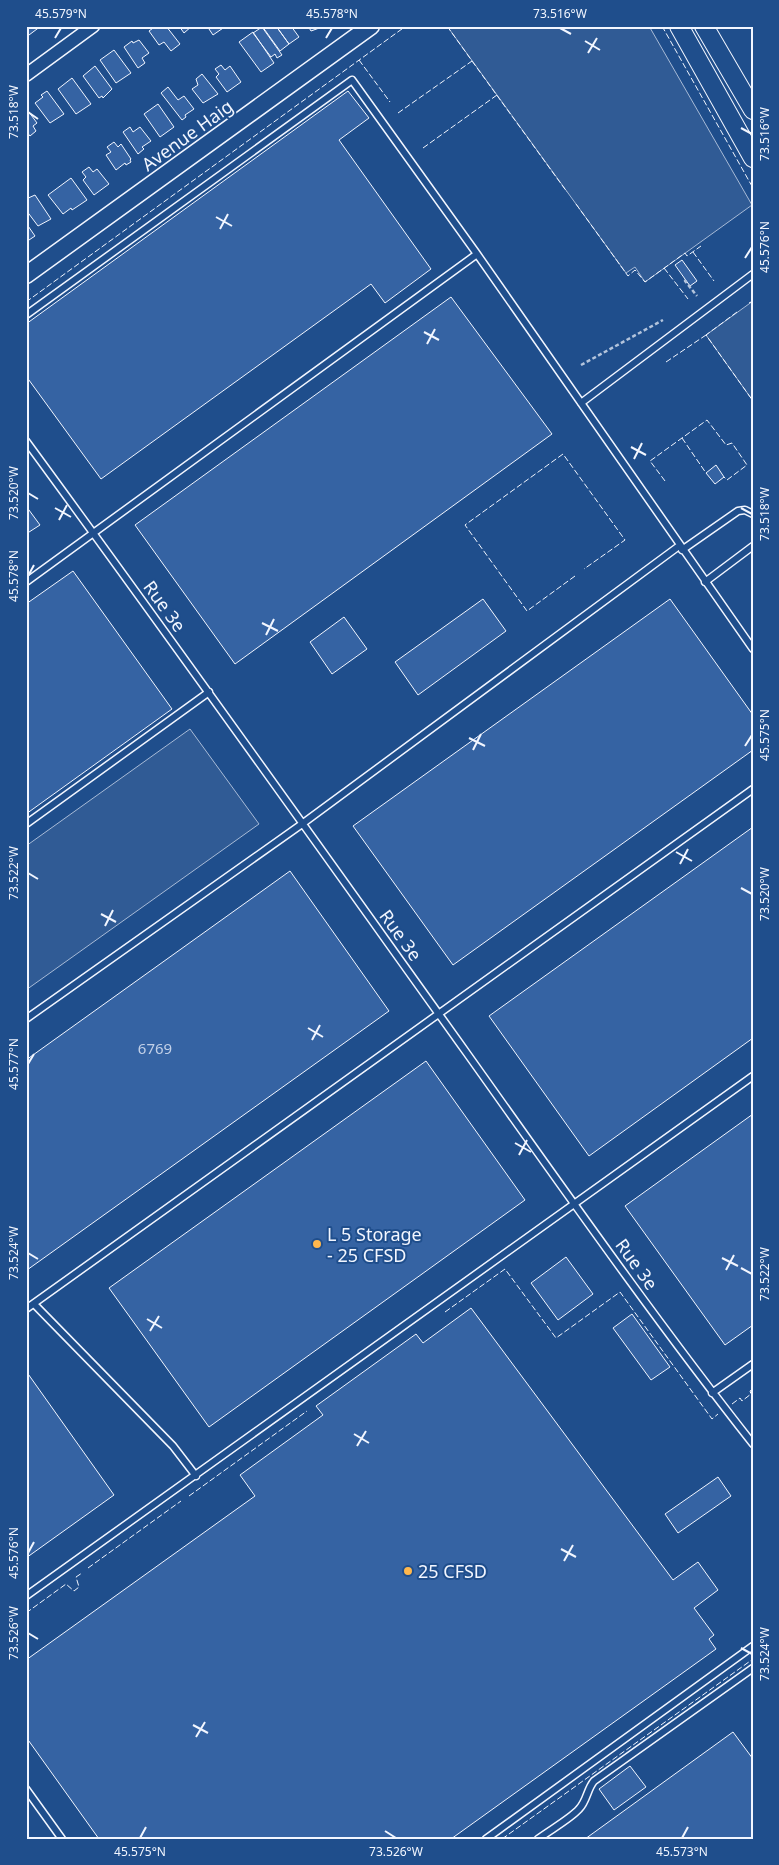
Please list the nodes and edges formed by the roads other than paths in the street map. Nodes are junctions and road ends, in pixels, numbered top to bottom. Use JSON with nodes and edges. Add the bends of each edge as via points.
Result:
{"nodes":[{"id":1,"x":93,"y":26,"type":"edge"},
{"id":2,"x":370,"y":26,"type":"edge"},
{"id":3,"x":678,"y":26,"type":"edge"},
{"id":4,"x":704,"y":26,"type":"edge"},
{"id":5,"x":26,"y":74,"type":"edge"},
{"id":6,"x":753,"y":110,"type":"edge"},
{"id":7,"x":751,"y":151,"type":"edge"},
{"id":8,"x":477,"y":254,"type":"junction"},
{"id":9,"x":753,"y":274,"type":"edge"},
{"id":10,"x":26,"y":275,"type":"edge"},
{"id":11,"x":26,"y":315,"type":"edge"},
{"id":12,"x":581,"y":404,"type":"junction"},
{"id":13,"x":26,"y":441,"type":"edge"},
{"id":14,"x":753,"y":514,"type":"edge"},
{"id":15,"x":94,"y":534,"type":"junction"},
{"id":16,"x":753,"y":546,"type":"edge"},
{"id":17,"x":681,"y":548,"type":"junction"},
{"id":18,"x":26,"y":582,"type":"edge"},
{"id":19,"x":705,"y":582,"type":"junction"},
{"id":20,"x":753,"y":649,"type":"edge"},
{"id":21,"x":209,"y":692,"type":"junction"},
{"id":22,"x":753,"y":789,"type":"edge"},
{"id":23,"x":26,"y":824,"type":"edge"},
{"id":24,"x":302,"y":824,"type":"junction"},
{"id":25,"x":439,"y":1014,"type":"junction"},
{"id":26,"x":26,"y":1019,"type":"edge"},
{"id":27,"x":753,"y":1076,"type":"edge"},
{"id":28,"x":575,"y":1204,"type":"junction"},
{"id":29,"x":34,"y":1304,"type":"junction"},
{"id":30,"x":26,"y":1309,"type":"edge"},
{"id":31,"x":753,"y":1364,"type":"edge"},
{"id":32,"x":712,"y":1393,"type":"junction"},
{"id":33,"x":753,"y":1444,"type":"edge"},
{"id":34,"x":196,"y":1476,"type":"junction"},
{"id":35,"x":26,"y":1596,"type":"edge"},
{"id":36,"x":753,"y":1646,"type":"edge"},
{"id":37,"x":753,"y":1668,"type":"edge"},
{"id":38,"x":26,"y":1789,"type":"edge"},
{"id":39,"x":62,"y":1839,"type":"edge"},
{"id":40,"x":486,"y":1839,"type":"edge"},
{"id":41,"x":538,"y":1839,"type":"edge"}],
"edges":[{"from":1,"to":5,"type":"street"},
{"from":2,"to":10,"type":"street","name":"Avenue Haig"},
{"from":3,"to":7,"type":"main road"},
{"from":4,"to":6,"type":"main road"},
{"from":8,"to":11,"type":"lane","via":[[352,80]]},
{"from":8,"to":12,"type":"lane"},
{"from":8,"to":15,"type":"lane"},
{"from":9,"to":12,"type":"lane"},
{"from":12,"to":17,"type":"lane"},
{"from":13,"to":15,"type":"lane","name":"Rue 3e"},
{"from":14,"to":17,"type":"lane","via":[[738,511]]},
{"from":15,"to":18,"type":"lane"},
{"from":15,"to":21,"type":"lane","name":"Rue 3e"},
{"from":16,"to":19,"type":"lane"},
{"from":17,"to":19,"type":"lane"},
{"from":17,"to":24,"type":"lane"},
{"from":19,"to":20,"type":"lane"},
{"from":21,"to":23,"type":"lane"},
{"from":21,"to":24,"type":"lane","name":"Rue 3e"},
{"from":22,"to":25,"type":"lane"},
{"from":24,"to":25,"type":"lane","name":"Rue 3e"},
{"from":24,"to":26,"type":"lane"},
{"from":25,"to":28,"type":"lane","name":"Rue 3e"},
{"from":25,"to":29,"type":"lane"},
{"from":27,"to":28,"type":"lane"},
{"from":28,"to":32,"type":"lane","name":"Rue 3e"},
{"from":28,"to":34,"type":"lane"},
{"from":29,"to":30,"type":"lane"},
{"from":29,"to":34,"type":"lane","via":[[173,1446]]},
{"from":31,"to":32,"type":"lane"},
{"from":32,"to":33,"type":"lane","name":"Rue 3e"},
{"from":34,"to":35,"type":"lane"},
{"from":36,"to":40,"type":"lane"},
{"from":37,"to":41,"type":"lane","via":[[594,1781],[579,1809]]},
{"from":38,"to":39,"type":"lane"}]}
